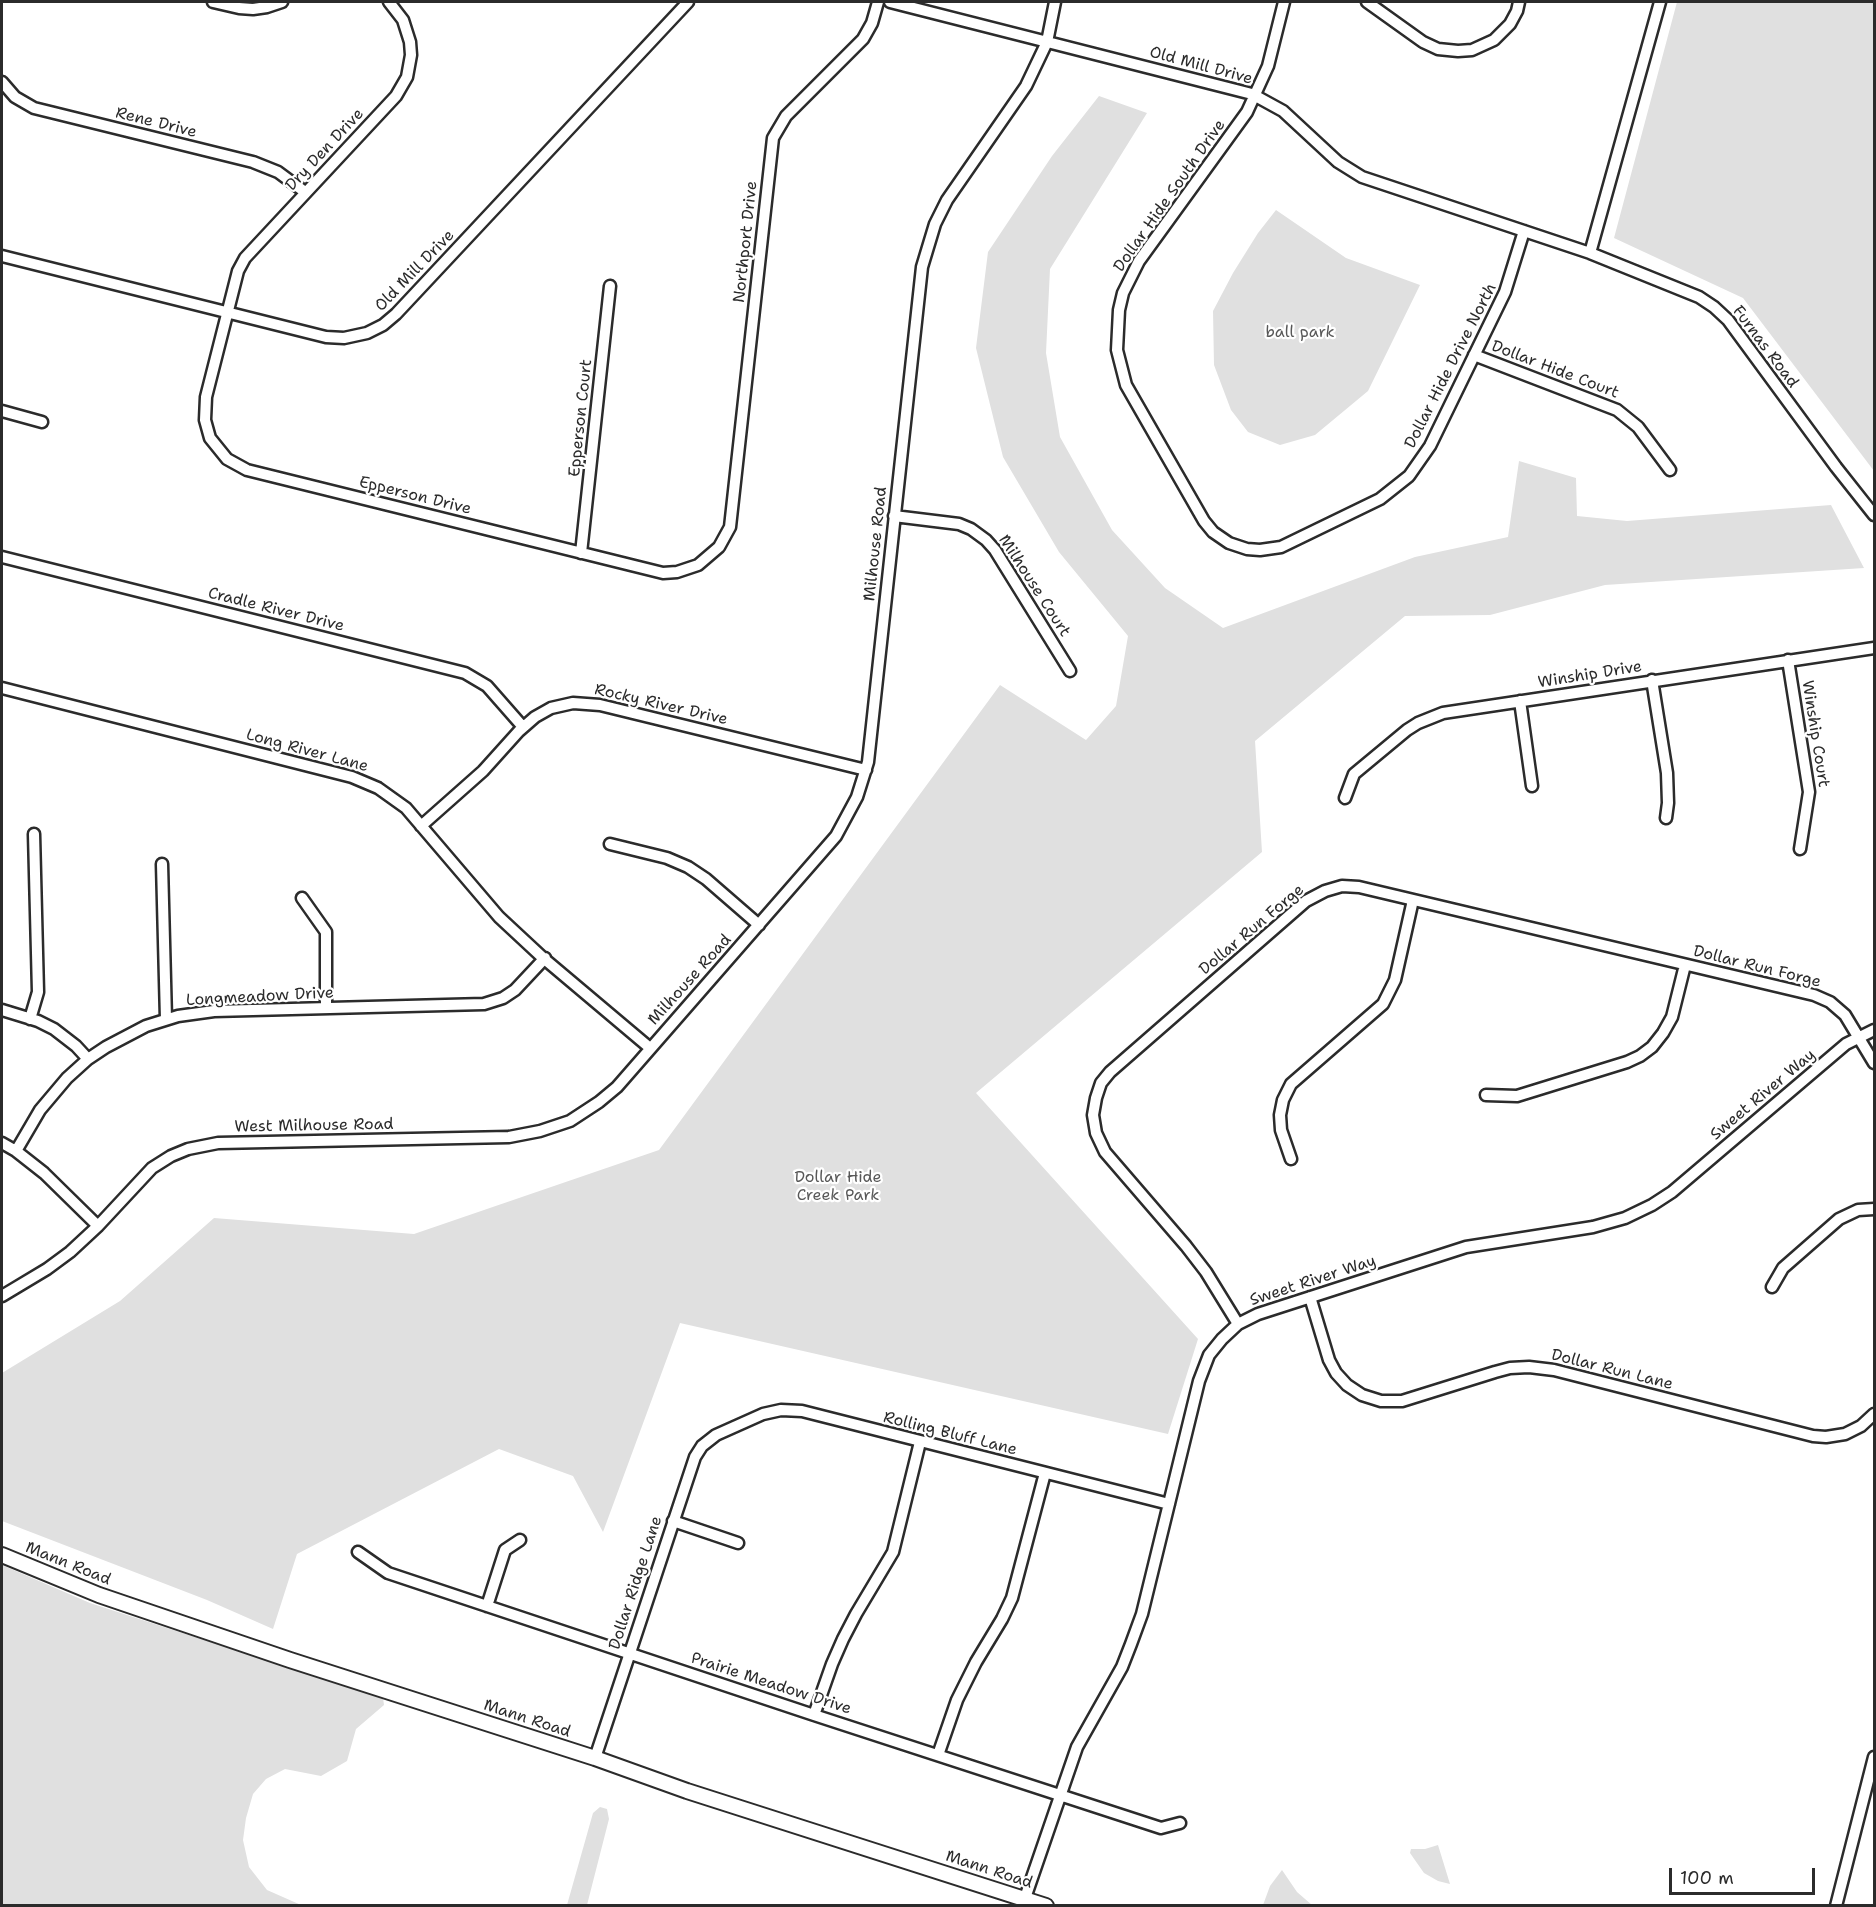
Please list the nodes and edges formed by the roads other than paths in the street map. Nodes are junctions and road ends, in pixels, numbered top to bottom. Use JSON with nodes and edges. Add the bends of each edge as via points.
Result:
{"nodes":[{"id":1,"x":213,"y":2,"type":"edge"},
{"id":2,"x":282,"y":2,"type":"edge"},
{"id":3,"x":389,"y":2,"type":"edge"},
{"id":4,"x":688,"y":2,"type":"edge"},
{"id":5,"x":878,"y":2,"type":"edge"},
{"id":6,"x":890,"y":2,"type":"edge"},
{"id":7,"x":1054,"y":2,"type":"edge"},
{"id":8,"x":1284,"y":2,"type":"edge"},
{"id":9,"x":1367,"y":2,"type":"edge"},
{"id":10,"x":1519,"y":2,"type":"edge"},
{"id":11,"x":1660,"y":2,"type":"edge"},
{"id":12,"x":1047,"y":42,"type":"junction"},
{"id":13,"x":2,"y":82,"type":"edge"},
{"id":14,"x":1256,"y":95,"type":"junction"},
{"id":15,"x":305,"y":192,"type":"junction"},
{"id":16,"x":1524,"y":231,"type":"junction"},
{"id":17,"x":1546,"y":238,"type":"joint"},
{"id":18,"x":1590,"y":253,"type":"junction"},
{"id":19,"x":2,"y":256,"type":"edge"},
{"id":20,"x":610,"y":286,"type":"dead end"},
{"id":21,"x":228,"y":313,"type":"junction"},
{"id":22,"x":1474,"y":355,"type":"junction"},
{"id":23,"x":2,"y":411,"type":"edge"},
{"id":24,"x":42,"y":422,"type":"dead end"},
{"id":25,"x":1670,"y":470,"type":"dead end"},
{"id":26,"x":1875,"y":514,"type":"edge"},
{"id":27,"x":894,"y":516,"type":"junction"},
{"id":28,"x":730,"y":525,"type":"joint"},
{"id":29,"x":1247,"y":549,"type":"joint"},
{"id":30,"x":581,"y":553,"type":"junction"},
{"id":31,"x":2,"y":557,"type":"edge"},
{"id":32,"x":1875,"y":648,"type":"edge"},
{"id":33,"x":1788,"y":660,"type":"junction"},
{"id":34,"x":1070,"y":671,"type":"dead end"},
{"id":35,"x":1652,"y":680,"type":"junction"},
{"id":36,"x":2,"y":688,"type":"edge"},
{"id":37,"x":1520,"y":701,"type":"junction"},
{"id":38,"x":523,"y":727,"type":"junction"},
{"id":39,"x":866,"y":770,"type":"junction"},
{"id":40,"x":1532,"y":786,"type":"dead end"},
{"id":41,"x":1344,"y":798,"type":"dead end"},
{"id":42,"x":1665,"y":818,"type":"dead end"},
{"id":43,"x":421,"y":826,"type":"junction"},
{"id":44,"x":34,"y":834,"type":"dead end"},
{"id":45,"x":610,"y":844,"type":"dead end"},
{"id":46,"x":1800,"y":849,"type":"dead end"},
{"id":47,"x":162,"y":864,"type":"dead end"},
{"id":48,"x":302,"y":898,"type":"dead end"},
{"id":49,"x":1413,"y":900,"type":"junction"},
{"id":50,"x":759,"y":925,"type":"junction"},
{"id":51,"x":545,"y":958,"type":"junction"},
{"id":52,"x":1685,"y":965,"type":"junction"},
{"id":53,"x":326,"y":1008,"type":"junction"},
{"id":54,"x":2,"y":1010,"type":"edge"},
{"id":55,"x":30,"y":1019,"type":"junction"},
{"id":56,"x":166,"y":1019,"type":"junction"},
{"id":57,"x":1875,"y":1030,"type":"edge"},
{"id":58,"x":1859,"y":1038,"type":"junction"},
{"id":59,"x":650,"y":1048,"type":"junction"},
{"id":60,"x":88,"y":1059,"type":"junction"},
{"id":61,"x":1875,"y":1063,"type":"edge"},
{"id":62,"x":1486,"y":1095,"type":"dead end"},
{"id":63,"x":2,"y":1143,"type":"edge"},
{"id":64,"x":16,"y":1151,"type":"junction"},
{"id":65,"x":1291,"y":1159,"type":"dead end"},
{"id":66,"x":1875,"y":1209,"type":"edge"},
{"id":67,"x":99,"y":1226,"type":"junction"},
{"id":68,"x":1772,"y":1287,"type":"dead end"},
{"id":69,"x":2,"y":1296,"type":"edge"},
{"id":70,"x":1310,"y":1297,"type":"junction"},
{"id":71,"x":1238,"y":1324,"type":"junction"},
{"id":72,"x":1875,"y":1414,"type":"edge"},
{"id":73,"x":725,"y":1431,"type":"joint"},
{"id":74,"x":920,"y":1442,"type":"junction"},
{"id":75,"x":1045,"y":1473,"type":"junction"},
{"id":76,"x":1169,"y":1504,"type":"junction"},
{"id":77,"x":673,"y":1521,"type":"junction"},
{"id":78,"x":520,"y":1540,"type":"dead end"},
{"id":79,"x":738,"y":1542,"type":"dead end"},
{"id":80,"x":358,"y":1552,"type":"dead end"},
{"id":81,"x":6,"y":1557,"type":"edge"},
{"id":82,"x":487,"y":1606,"type":"junction"},
{"id":83,"x":629,"y":1653,"type":"junction"},
{"id":84,"x":814,"y":1715,"type":"junction"},
{"id":85,"x":938,"y":1755,"type":"junction"},
{"id":86,"x":1875,"y":1757,"type":"edge"},
{"id":87,"x":595,"y":1758,"type":"junction"},
{"id":88,"x":1061,"y":1795,"type":"junction"},
{"id":89,"x":1180,"y":1823,"type":"dead end"},
{"id":90,"x":1024,"y":1898,"type":"junction"},
{"id":91,"x":1046,"y":1905,"type":"edge"},
{"id":92,"x":1836,"y":1905,"type":"edge"}],
"edges":[{"from":1,"to":2,"type":"street","via":[[254,9]]},
{"from":3,"to":15,"type":"street","name":"Dry Den Drive","via":[[403,20],[410,42],[407,77],[396,96]]},
{"from":4,"to":21,"type":"street","name":"Old Mill Drive","via":[[383,325],[358,336],[330,338]]},
{"from":5,"to":28,"type":"street","name":"Northport Drive","via":[[863,39],[786,116],[773,138]]},
{"from":6,"to":12,"type":"street","name":"Old Mill Drive"},
{"from":7,"to":12,"type":"street","name":"Milhouse Road"},
{"from":8,"to":14,"type":"street","name":"Dollar Hide South Drive","via":[[1268,66]]},
{"from":9,"to":10,"type":"street","via":[[1428,45],[1450,51],[1473,50],[1494,40],[1508,27]]},
{"from":11,"to":18,"type":"street"},
{"from":12,"to":14,"type":"street","name":"Old Mill Drive"},
{"from":12,"to":27,"type":"street","name":"Milhouse Road","via":[[1020,95],[947,200],[927,245],[919,284]]},
{"from":13,"to":15,"type":"street","name":"Rene Drive","via":[[15,97],[32,107],[253,162],[278,172]]},
{"from":14,"to":16,"type":"street","name":"Old Mill Drive","via":[[1283,111],[1338,162],[1362,177]]},
{"from":14,"to":29,"type":"street","name":"Dollar Hide South Drive","via":[[1132,272],[1123,293],[1117,333],[1126,385],[1204,521],[1225,540]]},
{"from":15,"to":21,"type":"street","name":"Dry Den Drive","via":[[248,252],[238,271]]},
{"from":16,"to":17,"type":"street","name":"Old Mill Drive"},
{"from":16,"to":22,"type":"street","name":"Dollar Hide Drive North","via":[[1509,284]]},
{"from":17,"to":18,"type":"street","name":"Furnas Road"},
{"from":18,"to":26,"type":"street","name":"Furnas Road","via":[[1690,293],[1721,313]]},
{"from":19,"to":21,"type":"street","name":"Old Mill Drive"},
{"from":20,"to":30,"type":"street","name":"Epperson Court"},
{"from":21,"to":30,"type":"street","name":"Epperson Drive","via":[[205,415],[210,438],[231,462],[252,471]]},
{"from":22,"to":25,"type":"street","name":"Dollar Hide Court","via":[[1617,410],[1638,427]]},
{"from":22,"to":29,"type":"street","name":"Dollar Hide Drive North","via":[[1423,458],[1395,488],[1281,547]]},
{"from":23,"to":24,"type":"street"},
{"from":27,"to":34,"type":"street","name":"Milhouse Court","via":[[959,524],[986,540]]},
{"from":27,"to":39,"type":"street","name":"Milhouse Road"},
{"from":28,"to":30,"type":"street","name":"Epperson Drive","via":[[709,557],[677,572],[655,572]]},
{"from":31,"to":38,"type":"street","name":"Cradle River Drive","via":[[465,673],[487,686]]},
{"from":32,"to":33,"type":"street","name":"Winship Drive"},
{"from":33,"to":35,"type":"street","name":"Winship Drive"},
{"from":33,"to":46,"type":"street","name":"Winship Court","via":[[1809,792]]},
{"from":35,"to":37,"type":"street","name":"Winship Drive"},
{"from":35,"to":42,"type":"street","via":[[1668,773]]},
{"from":36,"to":43,"type":"street","name":"Long River Lane","via":[[355,778],[391,796]]},
{"from":37,"to":40,"type":"street"},
{"from":37,"to":41,"type":"street","name":"Winship Drive","via":[[1443,713],[1418,723],[1354,774]]},
{"from":38,"to":39,"type":"street","name":"Rocky River Drive","via":[[551,708],[595,704]]},
{"from":38,"to":43,"type":"street","name":"Rocky River Drive","via":[[483,771]]},
{"from":39,"to":50,"type":"street","name":"Milhouse Road","via":[[858,797],[843,825]]},
{"from":43,"to":51,"type":"street","name":"Long River Lane","via":[[499,917]]},
{"from":44,"to":55,"type":"street","via":[[38,992]]},
{"from":45,"to":50,"type":"street","via":[[688,867]]},
{"from":47,"to":56,"type":"street"},
{"from":48,"to":53,"type":"street","via":[[326,932]]},
{"from":49,"to":52,"type":"street","name":"Dollar Run Forge"},
{"from":49,"to":65,"type":"street","via":[[1395,980],[1383,1004],[1291,1084],[1283,1100],[1281,1131]]},
{"from":49,"to":71,"type":"street","name":"Dollar Run Forge","via":[[1342,886],[1306,901],[1101,1083],[1094,1115],[1096,1133],[1105,1152],[1186,1246]]},
{"from":50,"to":59,"type":"street","name":"Milhouse Road"},
{"from":51,"to":53,"type":"street","name":"Longmeadow Drive","via":[[515,990],[493,1002]]},
{"from":51,"to":59,"type":"street","name":"Long River Lane"},
{"from":52,"to":58,"type":"street","name":"Dollar Run Forge","via":[[1814,995],[1845,1015]]},
{"from":52,"to":62,"type":"street","via":[[1672,1017],[1663,1034],[1640,1056],[1517,1096]]},
{"from":53,"to":56,"type":"street","name":"Longmeadow Drive","via":[[214,1011]]},
{"from":54,"to":55,"type":"street"},
{"from":55,"to":60,"type":"street","via":[[62,1034]]},
{"from":56,"to":60,"type":"street","name":"Longmeadow Drive","via":[[120,1038]]},
{"from":57,"to":58,"type":"street","name":"Sweet River Way"},
{"from":58,"to":61,"type":"street","name":"Dollar Run Forge"},
{"from":58,"to":70,"type":"street","name":"Sweet River Way","via":[[1846,1044],[1672,1192],[1643,1210],[1593,1227],[1466,1247]]},
{"from":59,"to":67,"type":"street","name":"West Milhouse Road","via":[[599,1102],[549,1129],[508,1137],[218,1143],[196,1147],[152,1168]]},
{"from":60,"to":64,"type":"street","name":"Longmeadow Drive","via":[[54,1092]]},
{"from":63,"to":64,"type":"street"},
{"from":64,"to":67,"type":"street"},
{"from":66,"to":68,"type":"street","via":[[1858,1210],[1839,1219],[1783,1268]]},
{"from":67,"to":69,"type":"street","name":"West Milhouse Road","via":[[55,1263]]},
{"from":70,"to":71,"type":"street","name":"Sweet River Way"},
{"from":70,"to":72,"type":"street","name":"Dollar Run Lane","via":[[1336,1373],[1362,1395],[1381,1401],[1402,1401],[1494,1372],[1528,1367],[1554,1370],[1813,1436],[1845,1434]]},
{"from":71,"to":76,"type":"street","name":"Sweet River Way","via":[[1209,1355],[1199,1381]]},
{"from":73,"to":74,"type":"street","name":"Rolling Bluff Lane","via":[[768,1412],[790,1409]]},
{"from":73,"to":77,"type":"street","name":"Dollar Ridge Lane","via":[[699,1450]]},
{"from":74,"to":75,"type":"street","name":"Rolling Bluff Lane"},
{"from":74,"to":84,"type":"street","via":[[893,1552],[855,1614]]},
{"from":75,"to":76,"type":"street","name":"Rolling Bluff Lane"},
{"from":75,"to":85,"type":"street","via":[[1012,1598],[957,1700]]},
{"from":76,"to":88,"type":"street","name":"Sweet River Way","via":[[1131,1644],[1077,1747]]},
{"from":77,"to":79,"type":"street"},
{"from":77,"to":83,"type":"street","name":"Dollar Ridge Lane"},
{"from":78,"to":82,"type":"street","via":[[505,1550]]},
{"from":80,"to":82,"type":"street","name":"Prairie Meadow Drive","via":[[388,1573]]},
{"from":81,"to":87,"type":"main road","name":"Mann Road","via":[[99,1595]]},
{"from":82,"to":83,"type":"street","name":"Prairie Meadow Drive"},
{"from":83,"to":84,"type":"street","name":"Prairie Meadow Drive"},
{"from":83,"to":87,"type":"street","name":"Dollar Ridge Lane"},
{"from":84,"to":85,"type":"street","name":"Prairie Meadow Drive"},
{"from":85,"to":88,"type":"street","name":"Prairie Meadow Drive"},
{"from":86,"to":92,"type":"street"},
{"from":87,"to":90,"type":"main road","name":"Mann Road"},
{"from":88,"to":89,"type":"street","name":"Prairie Meadow Drive","via":[[1161,1828]]},
{"from":88,"to":90,"type":"street","name":"Sweet River Way"},
{"from":90,"to":91,"type":"main road","name":"Mann Road"}]}
